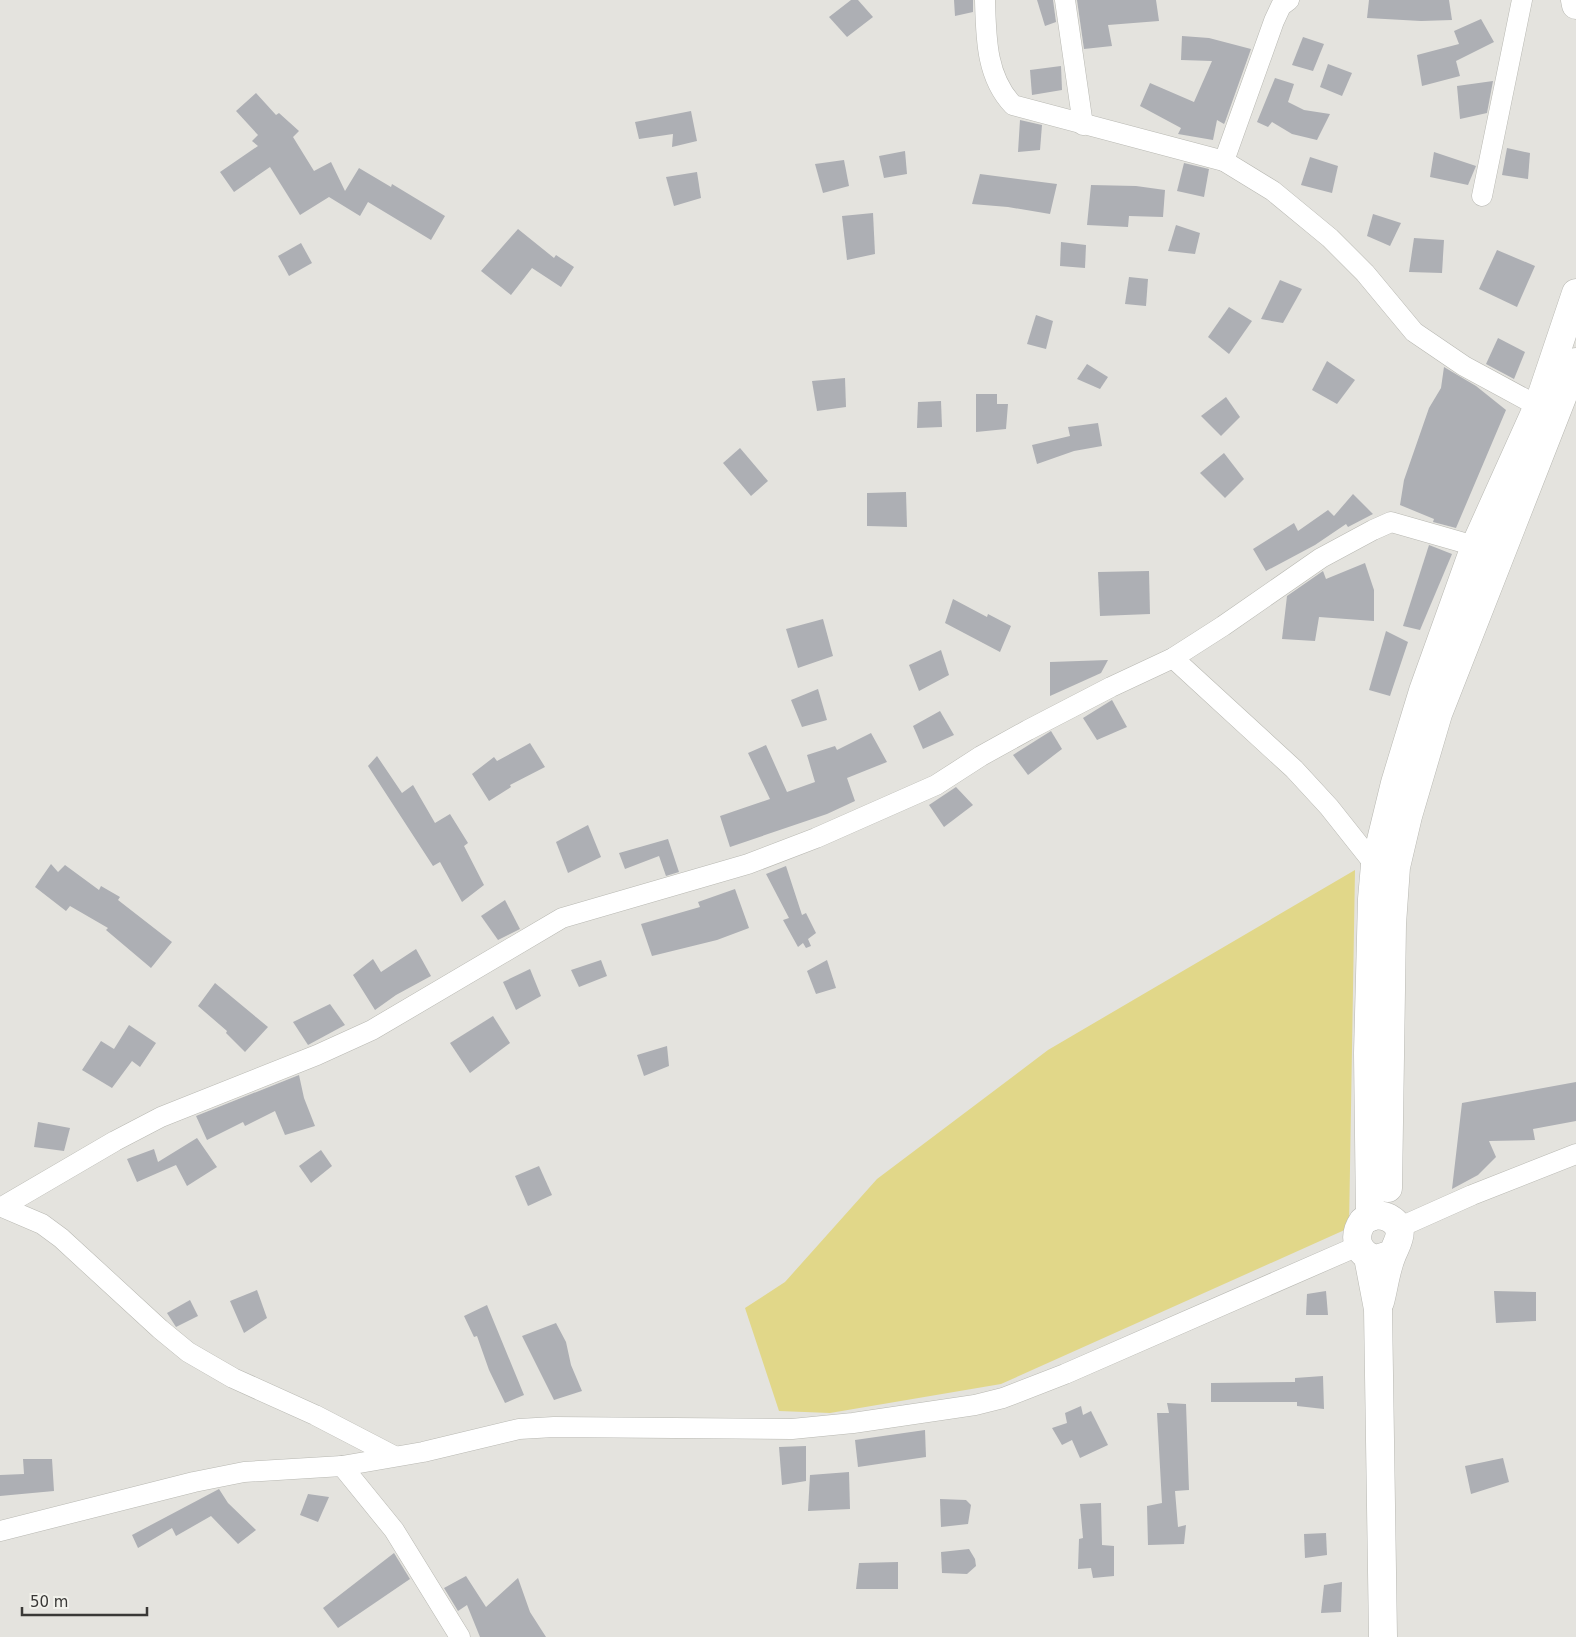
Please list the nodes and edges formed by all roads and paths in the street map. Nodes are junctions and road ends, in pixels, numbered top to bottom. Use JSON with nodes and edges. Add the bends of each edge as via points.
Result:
{"nodes":[{"id":1,"x":985,"y":0,"type":"edge"},
{"id":2,"x":1065,"y":0,"type":"edge"},
{"id":3,"x":1289,"y":0,"type":"edge"},
{"id":4,"x":1522,"y":0,"type":"edge"},
{"id":5,"x":1575,"y":0,"type":"edge"},
{"id":6,"x":1576,"y":5,"type":"edge"},
{"id":7,"x":1083,"y":125,"type":"junction"},
{"id":8,"x":1224,"y":161,"type":"junction"},
{"id":9,"x":1482,"y":196,"type":"dead end"},
{"id":10,"x":1576,"y":293,"type":"edge"},
{"id":11,"x":1576,"y":362,"type":"edge"},
{"id":12,"x":1538,"y":406,"type":"junction"},
{"id":13,"x":1475,"y":546,"type":"junction"},
{"id":14,"x":1173,"y":658,"type":"junction"},
{"id":15,"x":1375,"y":865,"type":"junction"},
{"id":16,"x":1576,"y":1154,"type":"edge"},
{"id":17,"x":1385,"y":1221,"type":"junction"},
{"id":18,"x":1373,"y":1252,"type":"junction"},
{"id":19,"x":394,"y":1456,"type":"junction"},
{"id":20,"x":342,"y":1466,"type":"junction"},
{"id":21,"x":0,"y":1531,"type":"edge"},
{"id":22,"x":460,"y":1637,"type":"edge"},
{"id":23,"x":1383,"y":1637,"type":"edge"}],
"edges":[{"from":1,"to":7,"type":"street","via":[[986,37],[993,75],[1006,98],[1014,105]]},
{"from":2,"to":7,"type":"street"},
{"from":3,"to":8,"type":"street","via":[[1281,6],[1274,21]]},
{"from":4,"to":9,"type":"street"},
{"from":5,"to":6,"type":"highway"},
{"from":7,"to":8,"type":"street"},
{"from":8,"to":12,"type":"street","via":[[1273,191],[1330,238],[1414,332],[1464,366]]},
{"from":10,"to":12,"type":"highway"},
{"from":11,"to":17,"type":"highway","via":[[1438,714],[1396,867]]},
{"from":12,"to":13,"type":"highway"},
{"from":13,"to":14,"type":"street","via":[[1391,522],[1321,558]]},
{"from":13,"to":15,"type":"highway","via":[[1420,700]]},
{"from":14,"to":15,"type":"street","via":[[1294,769]]},
{"from":14,"to":19,"type":"street","via":[[1028,730],[936,785],[866,817],[748,864],[562,918],[372,1030],[162,1117],[2,1208],[42,1224],[61,1238],[188,1352],[233,1378]]},
{"from":15,"to":17,"type":"highway","via":[[1368,1053]]},
{"from":16,"to":17,"type":"street","via":[[1472,1195]]},
{"from":17,"to":18,"type":"highway","via":[[1400,1242]]},
{"from":17,"to":18,"type":"highway","via":[[1363,1221],[1358,1229]]},
{"from":18,"to":19,"type":"street","via":[[1003,1398],[975,1405],[853,1423],[792,1428],[520,1429]]},
{"from":18,"to":23,"type":"highway","via":[[1378,1309]]},
{"from":19,"to":20,"type":"street"},
{"from":20,"to":21,"type":"street","via":[[244,1472]]},
{"from":20,"to":22,"type":"street","via":[[394,1530]]}]}
